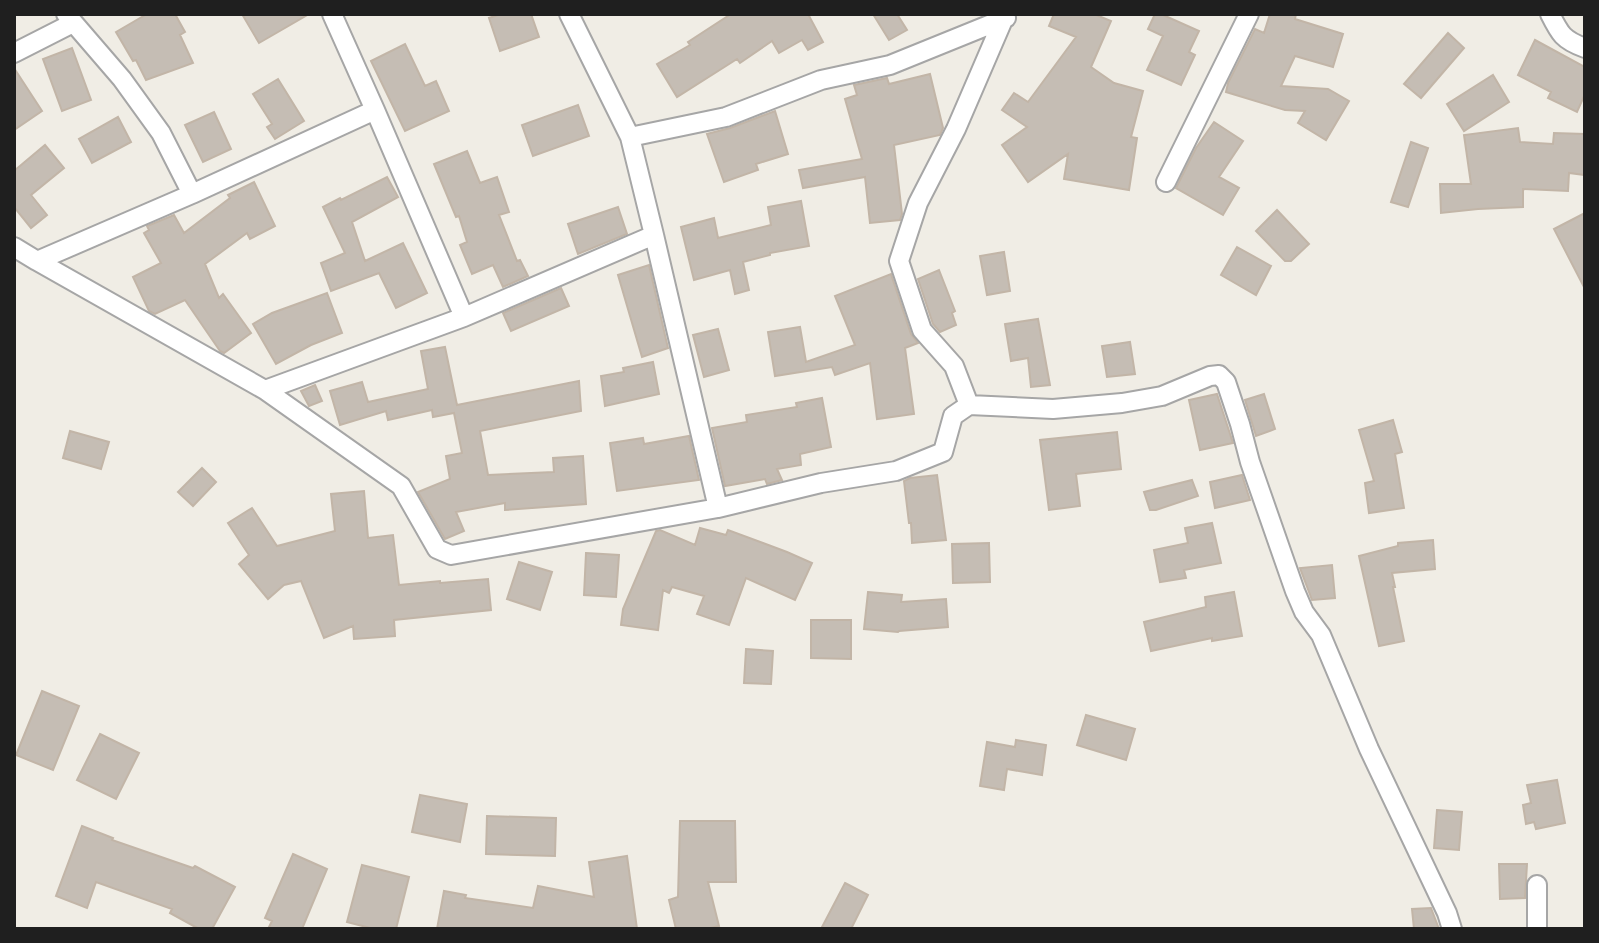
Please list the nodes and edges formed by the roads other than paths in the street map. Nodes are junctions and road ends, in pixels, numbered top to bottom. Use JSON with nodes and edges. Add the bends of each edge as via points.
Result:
{"nodes":[{"id":1,"x":332,"y":14,"type":"edge"},
{"id":2,"x":569,"y":14,"type":"edge"},
{"id":3,"x":1249,"y":14,"type":"edge"},
{"id":4,"x":1550,"y":14,"type":"edge"},
{"id":5,"x":1007,"y":17,"type":"edge"},
{"id":6,"x":70,"y":18,"type":"edge"},
{"id":7,"x":1585,"y":48,"type":"edge"},
{"id":8,"x":14,"y":53,"type":"edge"},
{"id":9,"x":375,"y":110,"type":"junction"},
{"id":10,"x":630,"y":137,"type":"junction"},
{"id":11,"x":1166,"y":182,"type":"dead end"},
{"id":12,"x":192,"y":194,"type":"junction"},
{"id":13,"x":654,"y":235,"type":"junction"},
{"id":14,"x":14,"y":247,"type":"edge"},
{"id":15,"x":37,"y":261,"type":"junction"},
{"id":16,"x":464,"y":317,"type":"junction"},
{"id":17,"x":265,"y":390,"type":"junction"},
{"id":18,"x":969,"y":405,"type":"junction"},
{"id":19,"x":718,"y":508,"type":"junction"},
{"id":20,"x":1537,"y":885,"type":"dead end"},
{"id":21,"x":1452,"y":929,"type":"edge"},
{"id":22,"x":1537,"y":929,"type":"edge"}],
"edges":[{"from":1,"to":9,"type":"street"},
{"from":2,"to":10,"type":"street"},
{"from":3,"to":11,"type":"street"},
{"from":4,"to":7,"type":"street","via":[[1560,34]]},
{"from":5,"to":10,"type":"street","via":[[890,65],[821,80],[726,117]]},
{"from":5,"to":18,"type":"street","via":[[918,203],[899,261],[922,330],[954,366]]},
{"from":6,"to":8,"type":"street"},
{"from":6,"to":12,"type":"street","via":[[161,133]]},
{"from":9,"to":12,"type":"street"},
{"from":9,"to":16,"type":"street"},
{"from":10,"to":13,"type":"street"},
{"from":12,"to":15,"type":"street"},
{"from":13,"to":16,"type":"street"},
{"from":13,"to":19,"type":"street"},
{"from":14,"to":15,"type":"street"},
{"from":15,"to":17,"type":"street"},
{"from":16,"to":17,"type":"street"},
{"from":17,"to":19,"type":"street","via":[[401,486],[437,549],[451,555]]},
{"from":18,"to":19,"type":"street","via":[[953,416],[943,452],[896,471]]},
{"from":18,"to":21,"type":"street","via":[[1053,409],[1122,403],[1162,396],[1210,376],[1219,375],[1226,382],[1295,591],[1321,635]]},
{"from":20,"to":22,"type":"street"}]}
